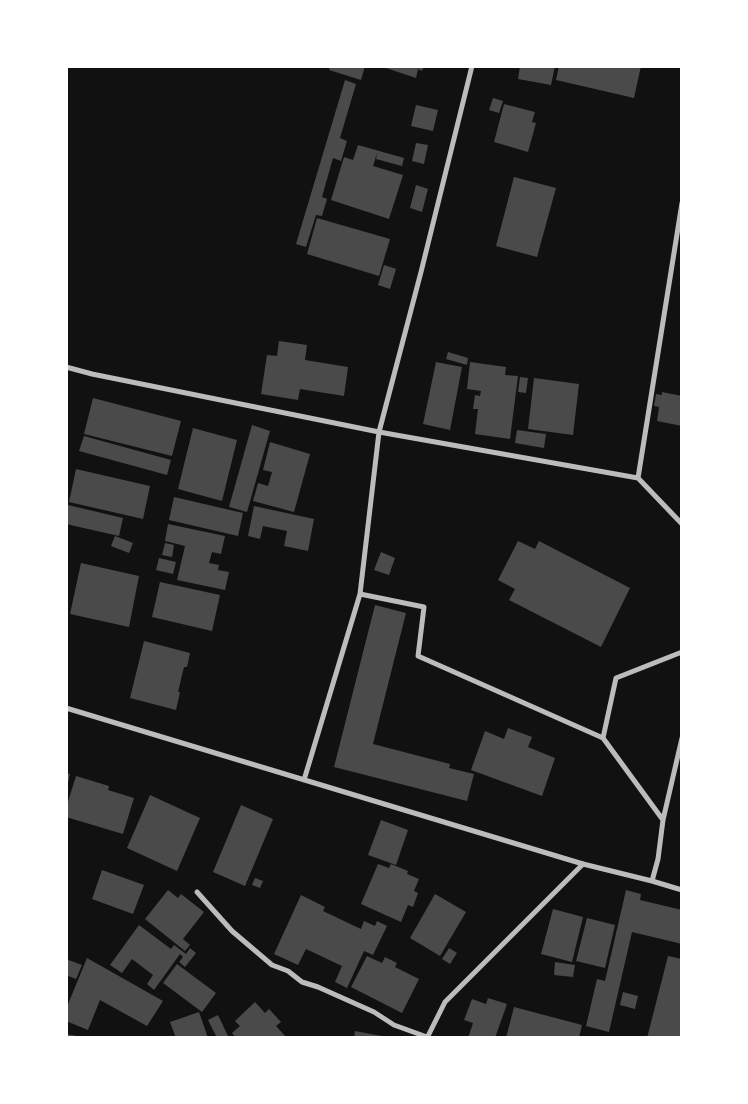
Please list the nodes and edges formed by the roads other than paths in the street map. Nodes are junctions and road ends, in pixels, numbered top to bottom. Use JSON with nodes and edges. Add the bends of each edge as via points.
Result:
{"nodes":[{"id":1,"x":472,"y":66,"type":"edge"},
{"id":2,"x":682,"y":203,"type":"edge"},
{"id":3,"x":66,"y":367,"type":"edge"},
{"id":4,"x":379,"y":432,"type":"junction"},
{"id":5,"x":638,"y":478,"type":"junction"},
{"id":6,"x":682,"y":524,"type":"edge"},
{"id":7,"x":360,"y":594,"type":"junction"},
{"id":8,"x":682,"y":652,"type":"edge"},
{"id":9,"x":66,"y":708,"type":"edge"},
{"id":10,"x":603,"y":738,"type":"junction"},
{"id":11,"x":682,"y":738,"type":"edge"},
{"id":12,"x":304,"y":780,"type":"junction"},
{"id":13,"x":663,"y":820,"type":"junction"},
{"id":14,"x":583,"y":864,"type":"junction"},
{"id":15,"x":652,"y":881,"type":"junction"},
{"id":16,"x":682,"y":890,"type":"edge"},
{"id":17,"x":197,"y":892,"type":"dead end"},
{"id":18,"x":427,"y":1038,"type":"edge"}],
"edges":[{"from":1,"to":4,"type":"street"},
{"from":2,"to":5,"type":"street"},
{"from":3,"to":4,"type":"street"},
{"from":4,"to":5,"type":"street"},
{"from":4,"to":7,"type":"street"},
{"from":5,"to":6,"type":"street"},
{"from":7,"to":10,"type":"street","via":[[424,607],[418,656]]},
{"from":7,"to":12,"type":"street"},
{"from":8,"to":10,"type":"street","via":[[616,678]]},
{"from":9,"to":12,"type":"street"},
{"from":10,"to":13,"type":"street"},
{"from":11,"to":13,"type":"street"},
{"from":12,"to":14,"type":"street"},
{"from":13,"to":15,"type":"street"},
{"from":14,"to":15,"type":"street"},
{"from":14,"to":18,"type":"street","via":[[445,1002]]},
{"from":15,"to":16,"type":"street"},
{"from":17,"to":18,"type":"street","via":[[232,931],[272,965],[288,971],[302,982]]}]}
